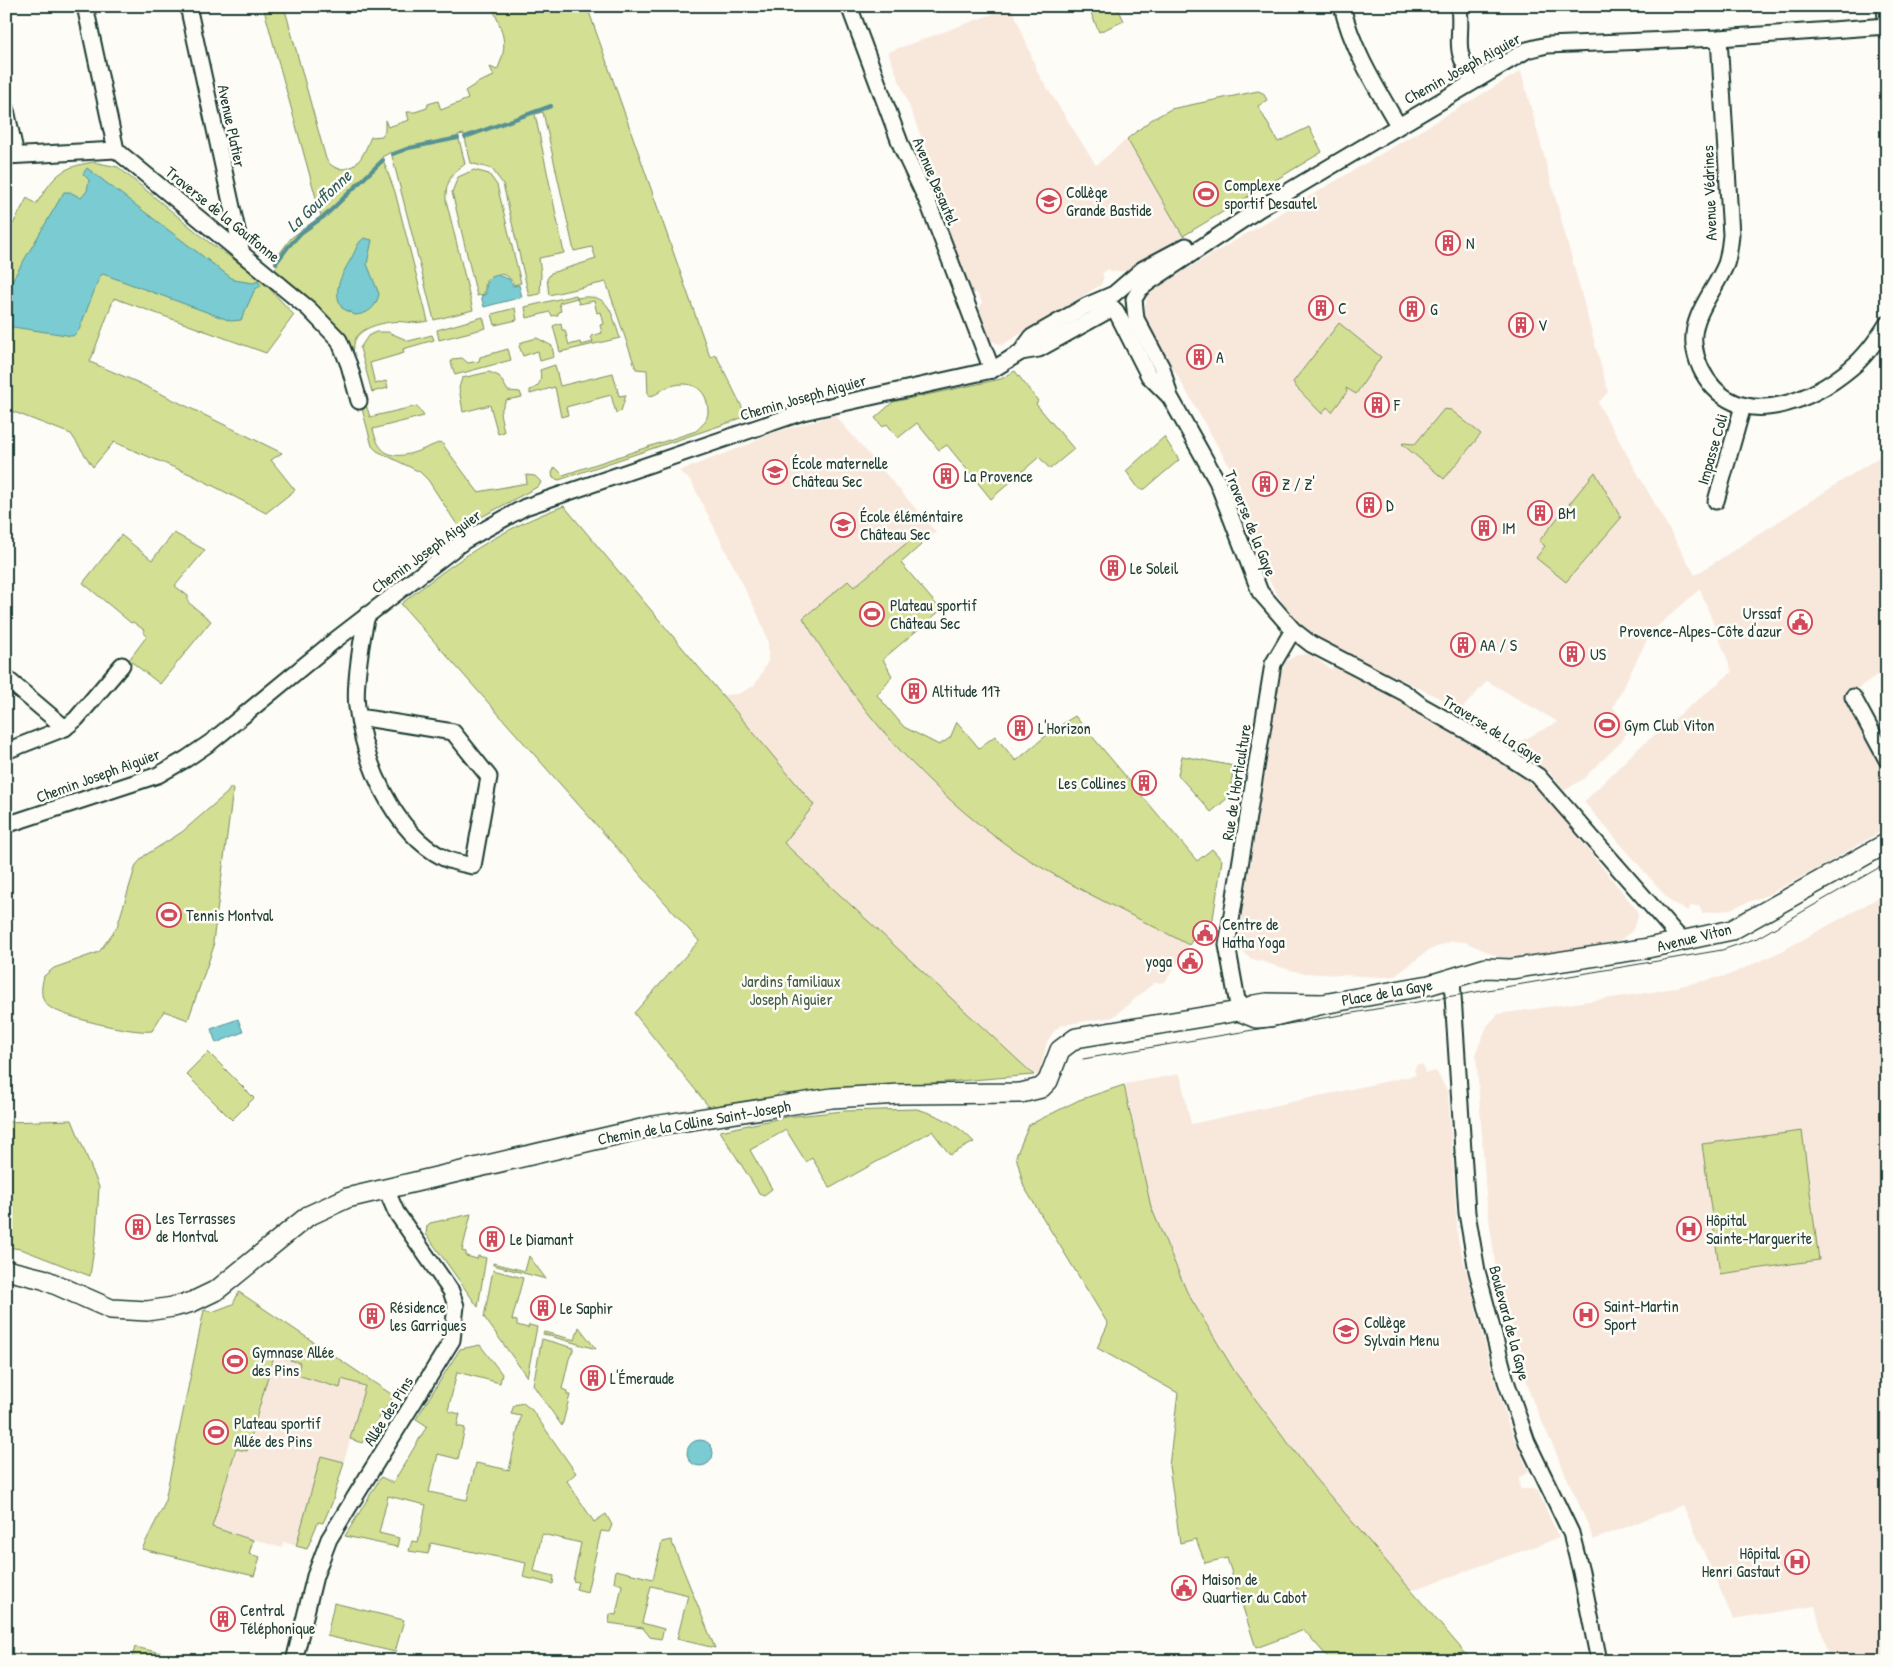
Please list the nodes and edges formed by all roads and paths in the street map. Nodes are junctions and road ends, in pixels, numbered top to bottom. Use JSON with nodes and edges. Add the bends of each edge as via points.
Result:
{"nodes":[{"id":1,"x":85,"y":6,"type":"edge"},
{"id":2,"x":188,"y":6,"type":"edge"},
{"id":3,"x":849,"y":6,"type":"edge"},
{"id":4,"x":1342,"y":6,"type":"edge"},
{"id":5,"x":1459,"y":6,"type":"edge"},
{"id":6,"x":1885,"y":6,"type":"edge"},
{"id":7,"x":1887,"y":26,"type":"edge"},
{"id":8,"x":1887,"y":32,"type":"edge"},
{"id":9,"x":1719,"y":38,"type":"junction"},
{"id":10,"x":1472,"y":80,"type":"junction"},
{"id":11,"x":6,"y":110,"type":"edge"},
{"id":12,"x":1398,"y":125,"type":"junction"},
{"id":13,"x":116,"y":150,"type":"junction"},
{"id":14,"x":11,"y":155,"type":"edge"},
{"id":15,"x":1259,"y":209,"type":"junction"},
{"id":16,"x":242,"y":254,"type":"junction"},
{"id":17,"x":1115,"y":301,"type":"junction"},
{"id":18,"x":1134,"y":302,"type":"junction"},
{"id":19,"x":1887,"y":324,"type":"edge"},
{"id":20,"x":992,"y":370,"type":"junction"},
{"id":21,"x":1170,"y":397,"type":"junction"},
{"id":22,"x":359,"y":401,"type":"dead end"},
{"id":23,"x":1743,"y":406,"type":"junction"},
{"id":24,"x":1716,"y":501,"type":"dead end"},
{"id":25,"x":367,"y":615,"type":"junction"},
{"id":26,"x":1293,"y":630,"type":"junction"},
{"id":27,"x":122,"y":665,"type":"dead end"},
{"id":28,"x":6,"y":678,"type":"edge"},
{"id":29,"x":1853,"y":697,"type":"dead end"},
{"id":30,"x":359,"y":717,"type":"junction"},
{"id":31,"x":66,"y":728,"type":"junction"},
{"id":32,"x":6,"y":751,"type":"edge"},
{"id":33,"x":1887,"y":760,"type":"edge"},
{"id":34,"x":6,"y":825,"type":"edge"},
{"id":35,"x":1887,"y":843,"type":"edge"},
{"id":36,"x":1682,"y":942,"type":"junction"},
{"id":37,"x":1452,"y":980,"type":"junction"},
{"id":38,"x":1239,"y":1011,"type":"junction"},
{"id":39,"x":386,"y":1189,"type":"junction"},
{"id":40,"x":6,"y":1268,"type":"edge"},
{"id":41,"x":294,"y":1661,"type":"edge"},
{"id":42,"x":1599,"y":1661,"type":"edge"}],
"edges":[{"from":1,"to":13,"type":"street"},
{"from":2,"to":16,"type":"street","name":"Avenue Platier"},
{"from":3,"to":20,"type":"street","name":"Avenue Desautel","via":[[902,148],[929,205]]},
{"from":4,"to":12,"type":"street","via":[[1364,64]]},
{"from":5,"to":10,"type":"street","via":[[1458,51]]},
{"from":6,"to":7,"type":"street"},
{"from":7,"to":8,"type":"street"},
{"from":7,"to":9,"type":"street","name":"Chemin Joseph Aiguier"},
{"from":9,"to":10,"type":"street","name":"Chemin Joseph Aiguier","via":[[1547,45],[1527,50]]},
{"from":9,"to":23,"type":"street","name":"Avenue Védrines","via":[[1731,234],[1726,263],[1696,321],[1694,343],[1697,362],[1708,381],[1722,396]]},
{"from":10,"to":12,"type":"street","name":"Chemin Joseph Aiguier"},
{"from":11,"to":14,"type":"street"},
{"from":12,"to":15,"type":"street","name":"Chemin Joseph Aiguier"},
{"from":13,"to":14,"type":"street"},
{"from":13,"to":16,"type":"street","name":"Traverse de la Gouffonne"},
{"from":15,"to":17,"type":"street","name":"Chemin Joseph Aiguier","via":[[1143,269],[1127,280]]},
{"from":15,"to":18,"type":"street","name":"Chemin Joseph Aiguier","via":[[1149,282],[1140,289]]},
{"from":16,"to":22,"type":"street","name":"Traverse de la Gouffonne","via":[[309,309],[339,340]]},
{"from":17,"to":18,"type":"street","name":"Chemin Joseph Aiguier","via":[[1129,312]]},
{"from":17,"to":18,"type":"street","via":[[1125,290],[1131,293]]},
{"from":17,"to":20,"type":"street","name":"Chemin Joseph Aiguier","via":[[1040,350],[1021,352]]},
{"from":17,"to":21,"type":"street","name":"Traverse de la Gaye","via":[[1149,376]]},
{"from":18,"to":21,"type":"street","name":"Traverse de la Gaye","via":[[1136,319],[1162,368]]},
{"from":19,"to":23,"type":"street","via":[[1852,368],[1830,383],[1767,409]]},
{"from":20,"to":25,"type":"street","name":"Chemin Joseph Aiguier","via":[[802,412],[525,508],[464,541]]},
{"from":21,"to":26,"type":"street","name":"Traverse de la Gaye","via":[[1217,481],[1260,592]]},
{"from":23,"to":24,"type":"street","name":"Impasse Coli"},
{"from":25,"to":30,"type":"street","via":[[362,634],[357,696]]},
{"from":25,"to":34,"type":"street","name":"Chemin Joseph Aiguier","via":[[211,742],[165,771]]},
{"from":26,"to":36,"type":"street","name":"Traverse de La Gaye","via":[[1311,644],[1405,693],[1538,776]]},
{"from":26,"to":38,"type":"street","name":"Rue de l'Horticulture","via":[[1273,664],[1227,945]]},
{"from":27,"to":31,"type":"street"},
{"from":28,"to":31,"type":"street"},
{"from":29,"to":33,"type":"street"},
{"from":30,"to":30,"type":"street","via":[[371,766],[392,808],[414,836],[444,858],[473,866],[488,777],[453,732]]},
{"from":31,"to":32,"type":"street"},
{"from":35,"to":36,"type":"street","name":"Avenue Viton","via":[[1732,930]]},
{"from":36,"to":37,"type":"street","name":"Avenue Viton","via":[[1511,969],[1499,976]]},
{"from":37,"to":38,"type":"street","name":"Place de la Gaye","via":[[1256,1018]]},
{"from":37,"to":42,"type":"street","name":"Boulevard de la Gaye","via":[[1467,1213],[1477,1271],[1506,1381],[1527,1442],[1571,1532]]},
{"from":38,"to":39,"type":"street","name":"Chemin de la Colline Saint-Joseph","via":[[1076,1038],[1060,1050],[1048,1081],[1041,1088],[1022,1093],[832,1098],[654,1126]]},
{"from":39,"to":40,"type":"street","name":"Chemin de la Colline Saint-Joseph","via":[[321,1208],[217,1290],[192,1302],[158,1310],[126,1312],[111,1309],[43,1279]]},
{"from":39,"to":41,"type":"street","name":"Allée des Pins","via":[[396,1212],[451,1291],[456,1306],[452,1340],[330,1539],[315,1576]]}]}
